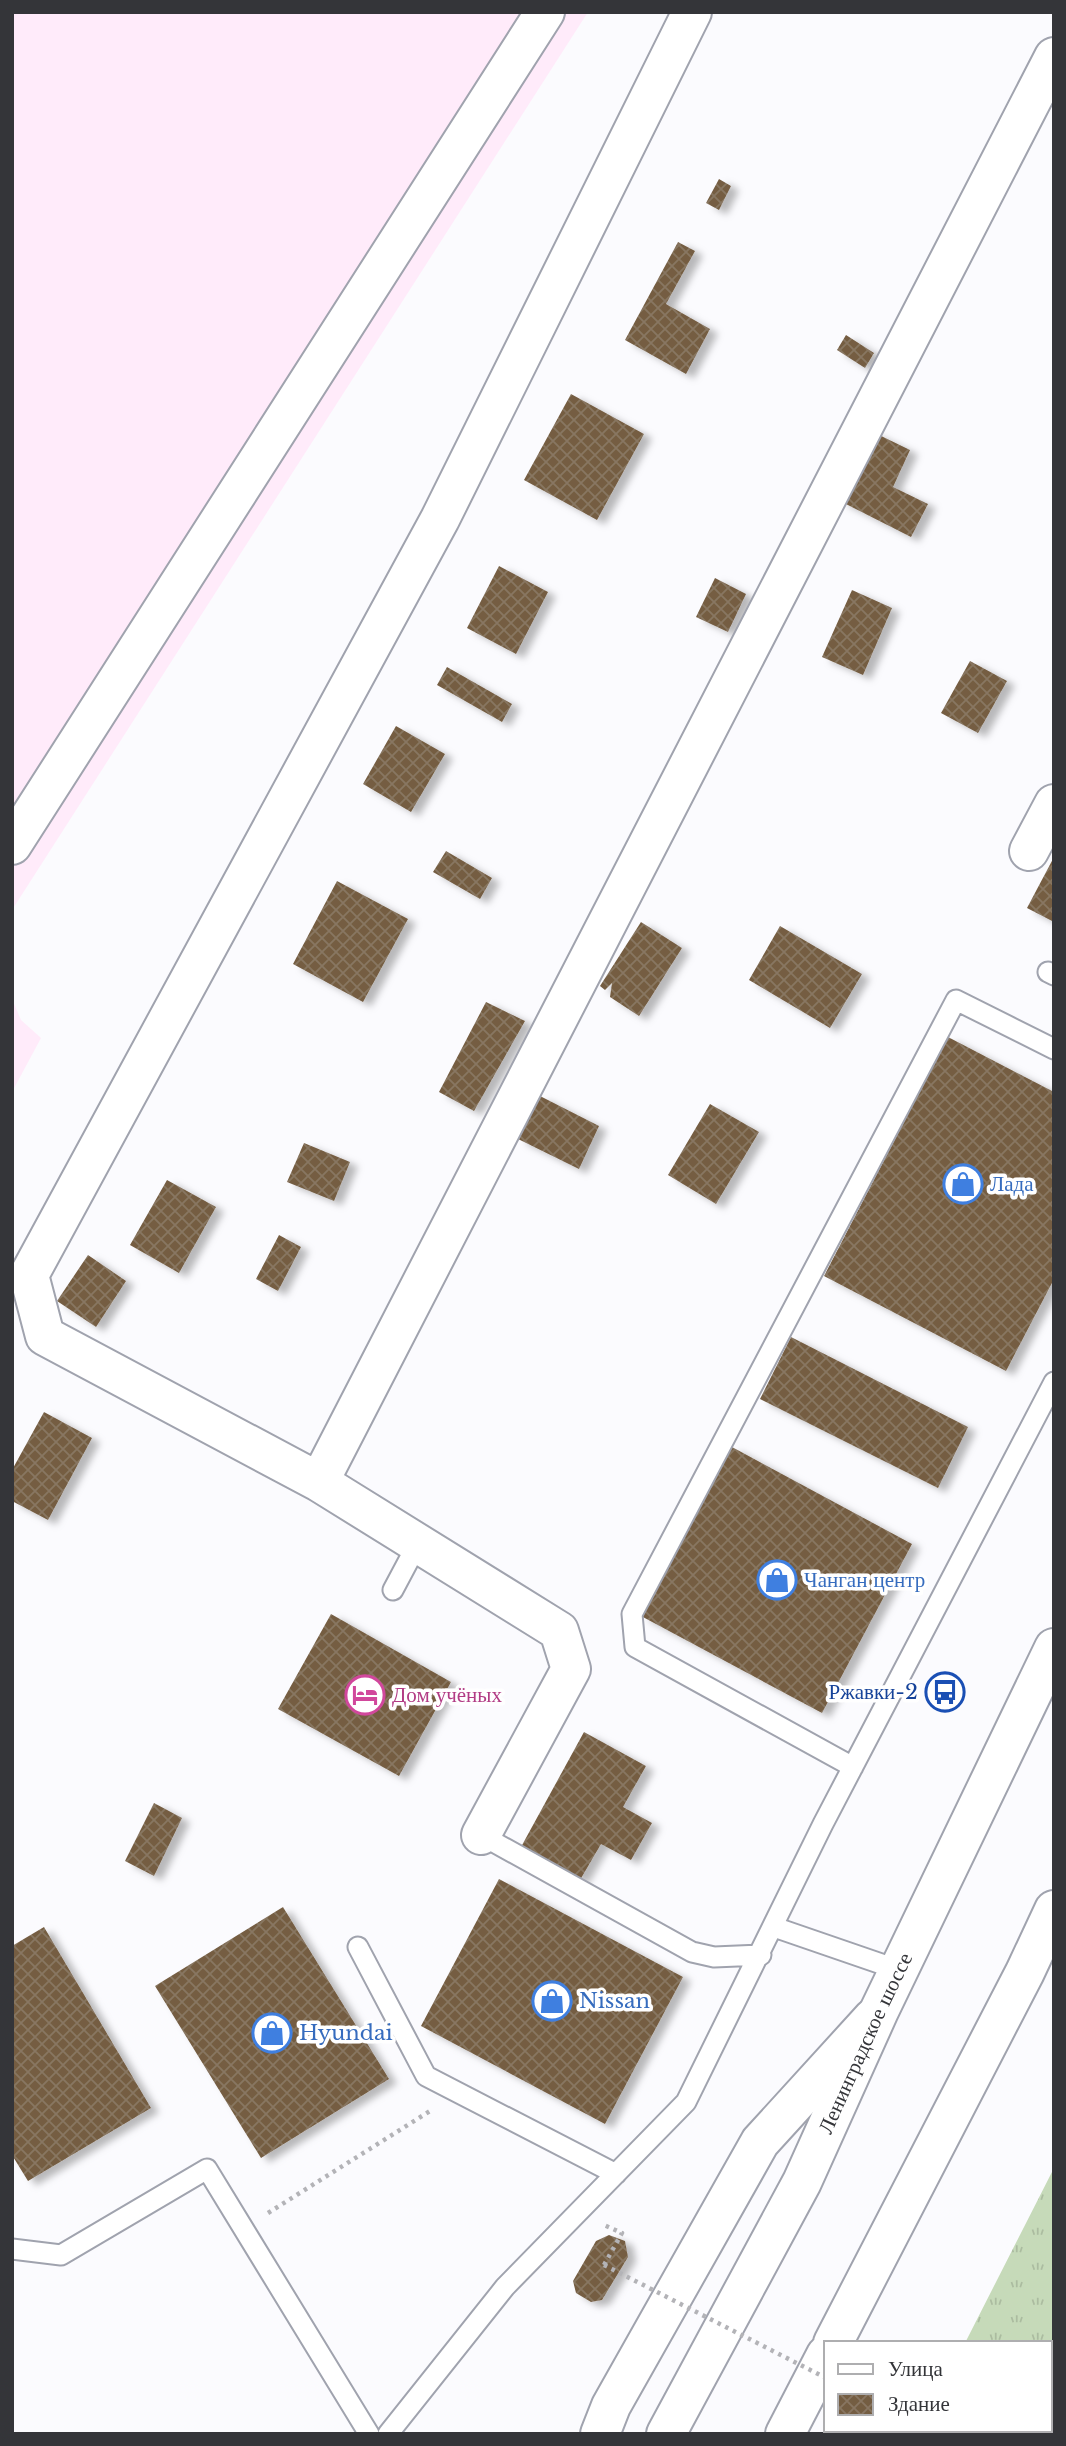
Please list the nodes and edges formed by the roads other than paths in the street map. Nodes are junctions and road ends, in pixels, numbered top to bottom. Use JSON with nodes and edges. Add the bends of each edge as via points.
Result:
{"nodes":[{"id":1,"x":545,"y":12,"type":"edge"},
{"id":2,"x":692,"y":12,"type":"edge"},
{"id":3,"x":1054,"y":57,"type":"edge"},
{"id":4,"x":1054,"y":804,"type":"edge"},
{"id":5,"x":12,"y":845,"type":"edge"},
{"id":6,"x":1029,"y":851,"type":"dead end"},
{"id":7,"x":1054,"y":1048,"type":"edge"},
{"id":8,"x":1054,"y":1382,"type":"edge"},
{"id":9,"x":319,"y":1482,"type":"junction"},
{"id":10,"x":418,"y":1543,"type":"junction"},
{"id":11,"x":393,"y":1590,"type":"dead end"},
{"id":12,"x":1054,"y":1648,"type":"edge"},
{"id":13,"x":853,"y":1767,"type":"junction"},
{"id":14,"x":481,"y":1835,"type":"joint"},
{"id":15,"x":1054,"y":1910,"type":"edge"},
{"id":16,"x":774,"y":1927,"type":"junction"},
{"id":17,"x":358,"y":1947,"type":"dead end"},
{"id":18,"x":761,"y":1955,"type":"junction"},
{"id":19,"x":899,"y":1970,"type":"junction"},
{"id":20,"x":879,"y":2011,"type":"junction"},
{"id":21,"x":616,"y":2174,"type":"junction"},
{"id":22,"x":12,"y":2249,"type":"edge"},
{"id":23,"x":833,"y":2341,"type":"edge"},
{"id":24,"x":824,"y":2359,"type":"edge"},
{"id":25,"x":599,"y":2424,"type":"edge"},
{"id":26,"x":369,"y":2434,"type":"edge"},
{"id":27,"x":387,"y":2434,"type":"edge"},
{"id":28,"x":578,"y":2434,"type":"edge"},
{"id":29,"x":666,"y":2434,"type":"edge"},
{"id":30,"x":785,"y":2434,"type":"edge"}],
"edges":[{"from":1,"to":5,"type":"main road"},
{"from":2,"to":9,"type":"main road","via":[[440,519],[29,1275],[45,1336]]},
{"from":3,"to":9,"type":"main road"},
{"from":4,"to":6,"type":"main road"},
{"from":7,"to":13,"type":"lane","via":[[956,1000],[632,1614],[635,1647]]},
{"from":8,"to":13,"type":"lane"},
{"from":9,"to":10,"type":"main road"},
{"from":10,"to":11,"type":"lane"},
{"from":10,"to":14,"type":"main road","via":[[559,1630],[571,1669]]},
{"from":12,"to":19,"type":"main road","name":"Ленинградское шоссе"},
{"from":13,"to":16,"type":"lane"},
{"from":14,"to":18,"type":"lane","via":[[692,1952],[714,1957]]},
{"from":15,"to":23,"type":"main road"},
{"from":16,"to":18,"type":"lane"},
{"from":16,"to":19,"type":"lane"},
{"from":17,"to":21,"type":"lane","via":[[426,2076]]},
{"from":18,"to":21,"type":"lane","via":[[686,2102]]},
{"from":19,"to":20,"type":"main road","name":"Ленинградское шоссе"},
{"from":20,"to":25,"type":"main road","via":[[760,2142]]},
{"from":20,"to":29,"type":"main road","name":"Ленинградское шоссе","via":[[802,2182]]},
{"from":21,"to":27,"type":"lane","via":[[505,2287]]},
{"from":22,"to":26,"type":"lane","via":[[61,2255],[207,2169]]},
{"from":24,"to":30,"type":"main road"},
{"from":25,"to":28,"type":"main road"}]}
